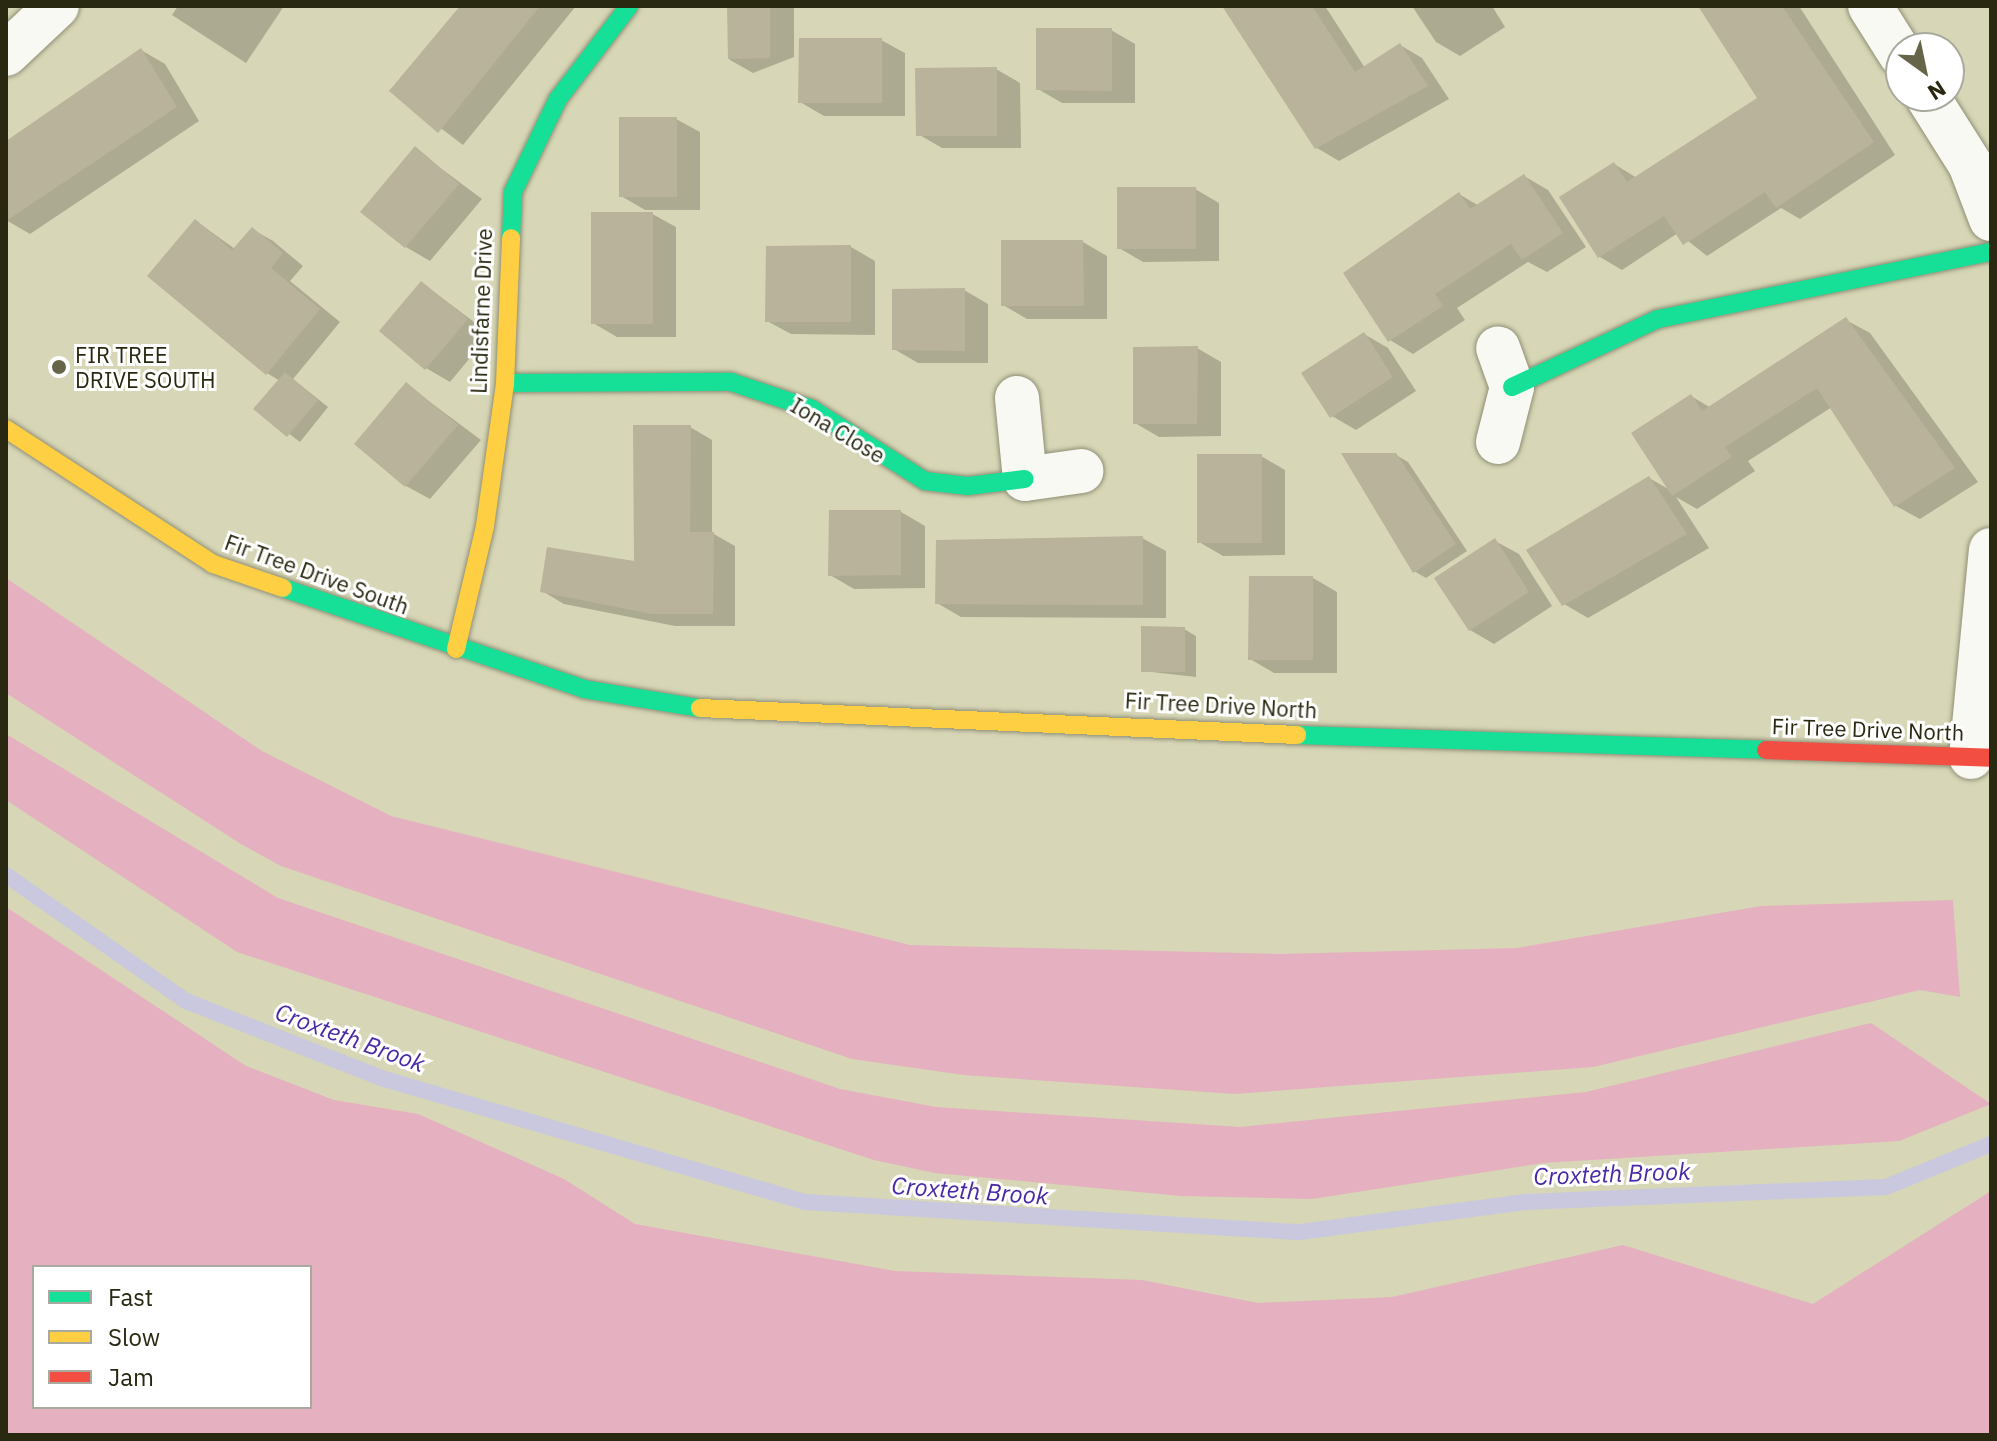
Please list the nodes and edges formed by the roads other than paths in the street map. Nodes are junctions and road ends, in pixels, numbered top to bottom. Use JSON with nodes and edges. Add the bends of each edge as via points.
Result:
{"nodes":[{"id":1,"x":57,"y":6,"type":"edge"},
{"id":2,"x":629,"y":6,"type":"edge"},
{"id":3,"x":1870,"y":6,"type":"edge"},
{"id":4,"x":1886,"y":32,"type":"edge"},
{"id":5,"x":6,"y":54,"type":"edge"},
{"id":6,"x":1937,"y":112,"type":"edge"},
{"id":7,"x":1991,"y":219,"type":"edge"},
{"id":8,"x":1991,"y":252,"type":"edge"},
{"id":9,"x":1505,"y":368,"type":"joint"},
{"id":10,"x":505,"y":383,"type":"junction"},
{"id":11,"x":1017,"y":398,"type":"dead end"},
{"id":12,"x":6,"y":429,"type":"edge"},
{"id":13,"x":1498,"y":442,"type":"dead end"},
{"id":14,"x":1081,"y":471,"type":"dead end"},
{"id":15,"x":1025,"y":479,"type":"junction"},
{"id":16,"x":1991,"y":550,"type":"edge"},
{"id":17,"x":456,"y":649,"type":"junction"},
{"id":18,"x":1981,"y":757,"type":"edge"}],
"edges":[{"from":1,"to":5,"type":"street"},
{"from":2,"to":10,"type":"street","name":"Lindisfarne Drive","via":[[558,99],[523,162],[508,223]]},
{"from":3,"to":4,"type":"street"},
{"from":6,"to":7,"type":"street","via":[[1970,164]]},
{"from":8,"to":9,"type":"street","via":[[1658,319]]},
{"from":9,"to":13,"type":"street"},
{"from":10,"to":15,"type":"street","name":"Iona Close","via":[[731,382],[812,409],[925,481],[968,486]]},
{"from":10,"to":17,"type":"street","name":"Lindisfarne Drive","via":[[485,526]]},
{"from":11,"to":15,"type":"street"},
{"from":12,"to":17,"type":"street","name":"Fir Tree Drive South","via":[[213,564]]},
{"from":14,"to":15,"type":"street","name":"Iona Close"},
{"from":16,"to":18,"type":"street"},
{"from":17,"to":18,"type":"street","name":"Fir Tree Drive North","via":[[584,689],[809,718]]}]}
